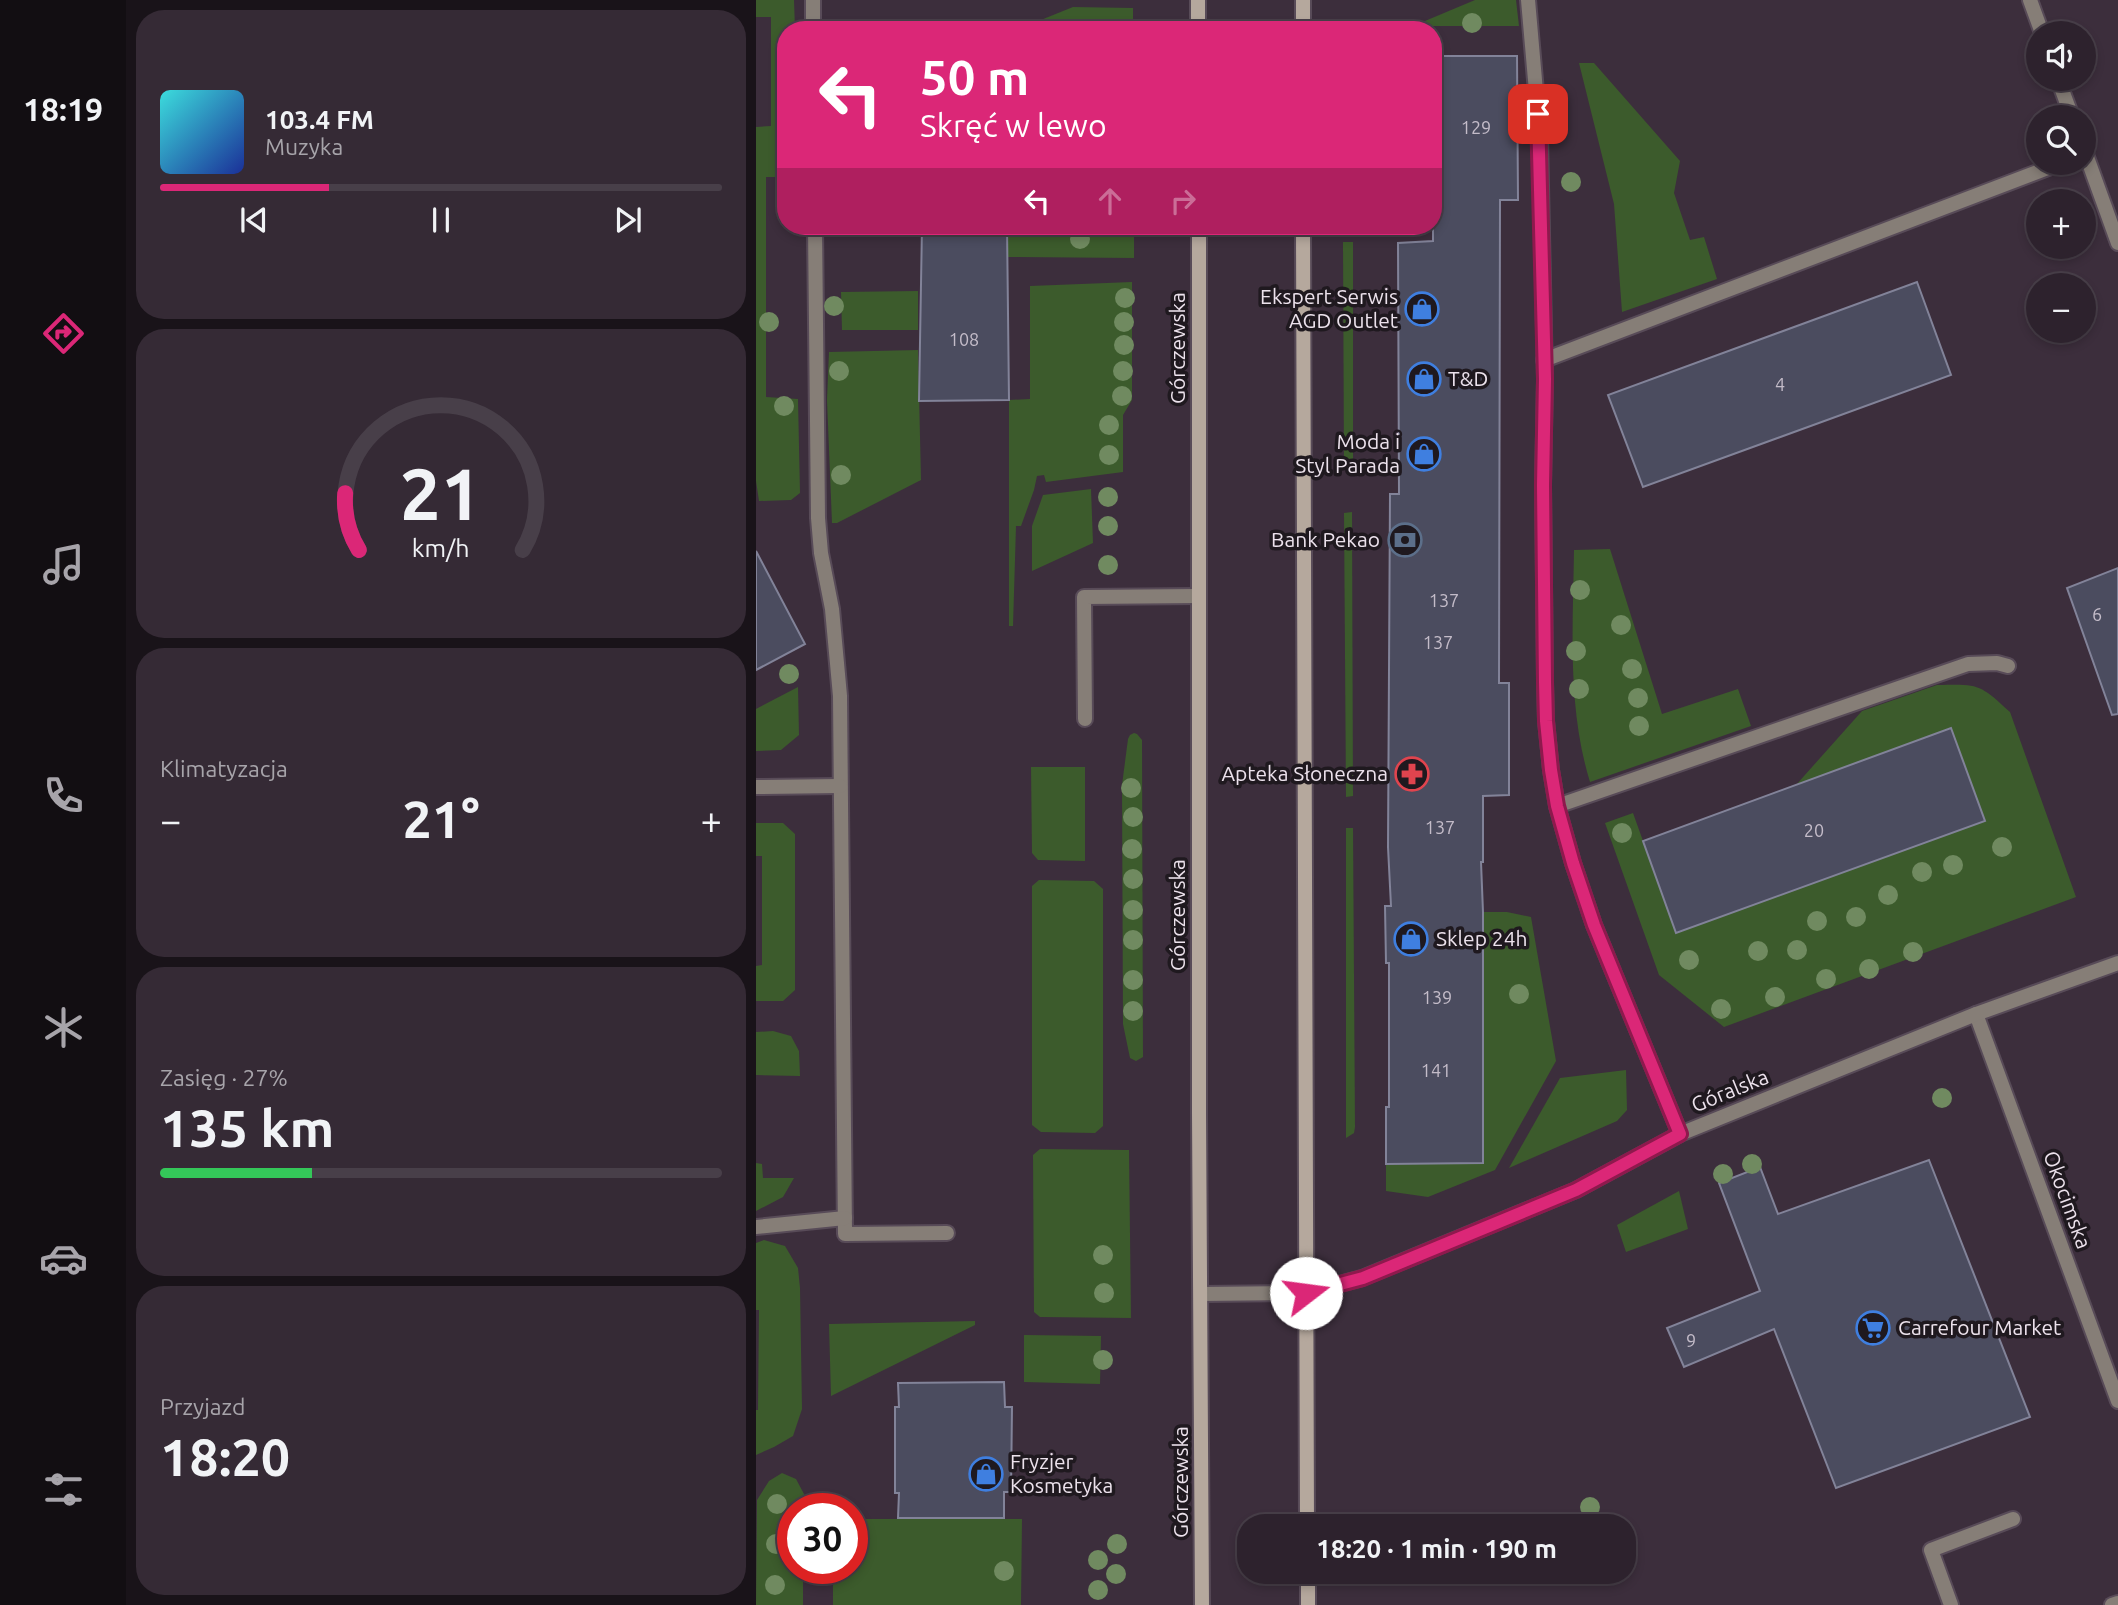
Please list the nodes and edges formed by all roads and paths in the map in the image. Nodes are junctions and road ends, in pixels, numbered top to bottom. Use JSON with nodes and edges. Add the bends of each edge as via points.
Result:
{"nodes":[{"id":1,"x":813,"y":0,"type":"edge"},
{"id":2,"x":1198,"y":0,"type":"edge"},
{"id":3,"x":1303,"y":0,"type":"edge"},
{"id":4,"x":1528,"y":0,"type":"edge"},
{"id":5,"x":2030,"y":0,"type":"edge"},
{"id":6,"x":813,"y":21,"type":"edge"},
{"id":7,"x":1198,"y":21,"type":"edge"},
{"id":8,"x":1303,"y":21,"type":"edge"},
{"id":9,"x":2038,"y":21,"type":"edge"},
{"id":10,"x":2030,"y":175,"type":"edge"},
{"id":11,"x":2093,"y":175,"type":"edge"},
{"id":12,"x":815,"y":235,"type":"edge"},
{"id":13,"x":1199,"y":235,"type":"edge"},
{"id":14,"x":1303,"y":235,"type":"edge"},
{"id":15,"x":2118,"y":243,"type":"edge"},
{"id":16,"x":1544,"y":360,"type":"junction"},
{"id":17,"x":1199,"y":596,"type":"junction"},
{"id":18,"x":2008,"y":666,"type":"dead end"},
{"id":19,"x":1085,"y":719,"type":"dead end"},
{"id":20,"x":840,"y":786,"type":"junction"},
{"id":21,"x":756,"y":787,"type":"edge"},
{"id":22,"x":1557,"y":806,"type":"junction"},
{"id":23,"x":2118,"y":963,"type":"edge"},
{"id":24,"x":1976,"y":1014,"type":"junction"},
{"id":25,"x":1680,"y":1134,"type":"junction"},
{"id":26,"x":845,"y":1218,"type":"junction"},
{"id":27,"x":756,"y":1227,"type":"edge"},
{"id":28,"x":947,"y":1233,"type":"dead end"},
{"id":29,"x":1306,"y":1293,"type":"junction"},
{"id":30,"x":1200,"y":1294,"type":"junction"},
{"id":31,"x":2118,"y":1401,"type":"edge"},
{"id":32,"x":1307,"y":1514,"type":"edge"},
{"id":33,"x":2013,"y":1519,"type":"dead end"},
{"id":34,"x":1308,"y":1584,"type":"edge"},
{"id":35,"x":2118,"y":1602,"type":"edge"},
{"id":36,"x":1202,"y":1605,"type":"edge"},
{"id":37,"x":1308,"y":1605,"type":"edge"},
{"id":38,"x":1951,"y":1605,"type":"edge"},
{"id":39,"x":2112,"y":1605,"type":"edge"}],
"edges":[{"from":1,"to":6,"type":"street"},
{"from":2,"to":7,"type":"main road"},
{"from":3,"to":8,"type":"main road"},
{"from":4,"to":16,"type":"street","via":[[1540,137]]},
{"from":5,"to":9,"type":"street"},
{"from":10,"to":16,"type":"street"},
{"from":11,"to":15,"type":"street"},
{"from":12,"to":20,"type":"street","via":[[818,518],[838,654]]},
{"from":13,"to":17,"type":"main road","name":"Górczewska"},
{"from":14,"to":29,"type":"main road"},
{"from":16,"to":22,"type":"street","via":[[1546,721]]},
{"from":17,"to":19,"type":"street","via":[[1084,597]]},
{"from":17,"to":30,"type":"main road","name":"Górczewska"},
{"from":18,"to":22,"type":"street","via":[[1968,664]]},
{"from":20,"to":21,"type":"street"},
{"from":20,"to":26,"type":"street"},
{"from":22,"to":25,"type":"street","via":[[1594,925]]},
{"from":23,"to":24,"type":"street","name":"Góralska"},
{"from":24,"to":25,"type":"street","name":"Góralska"},
{"from":24,"to":31,"type":"street","name":"Okocimska"},
{"from":25,"to":29,"type":"street","name":"Góralska","via":[[1576,1190],[1363,1278]]},
{"from":26,"to":27,"type":"street"},
{"from":26,"to":28,"type":"street","via":[[845,1234]]},
{"from":29,"to":30,"type":"street","name":"Góralska"},
{"from":29,"to":32,"type":"main road"},
{"from":30,"to":36,"type":"main road","name":"Górczewska"},
{"from":33,"to":38,"type":"street","via":[[1931,1550]]},
{"from":34,"to":37,"type":"main road"},
{"from":35,"to":39,"type":"street"}]}
